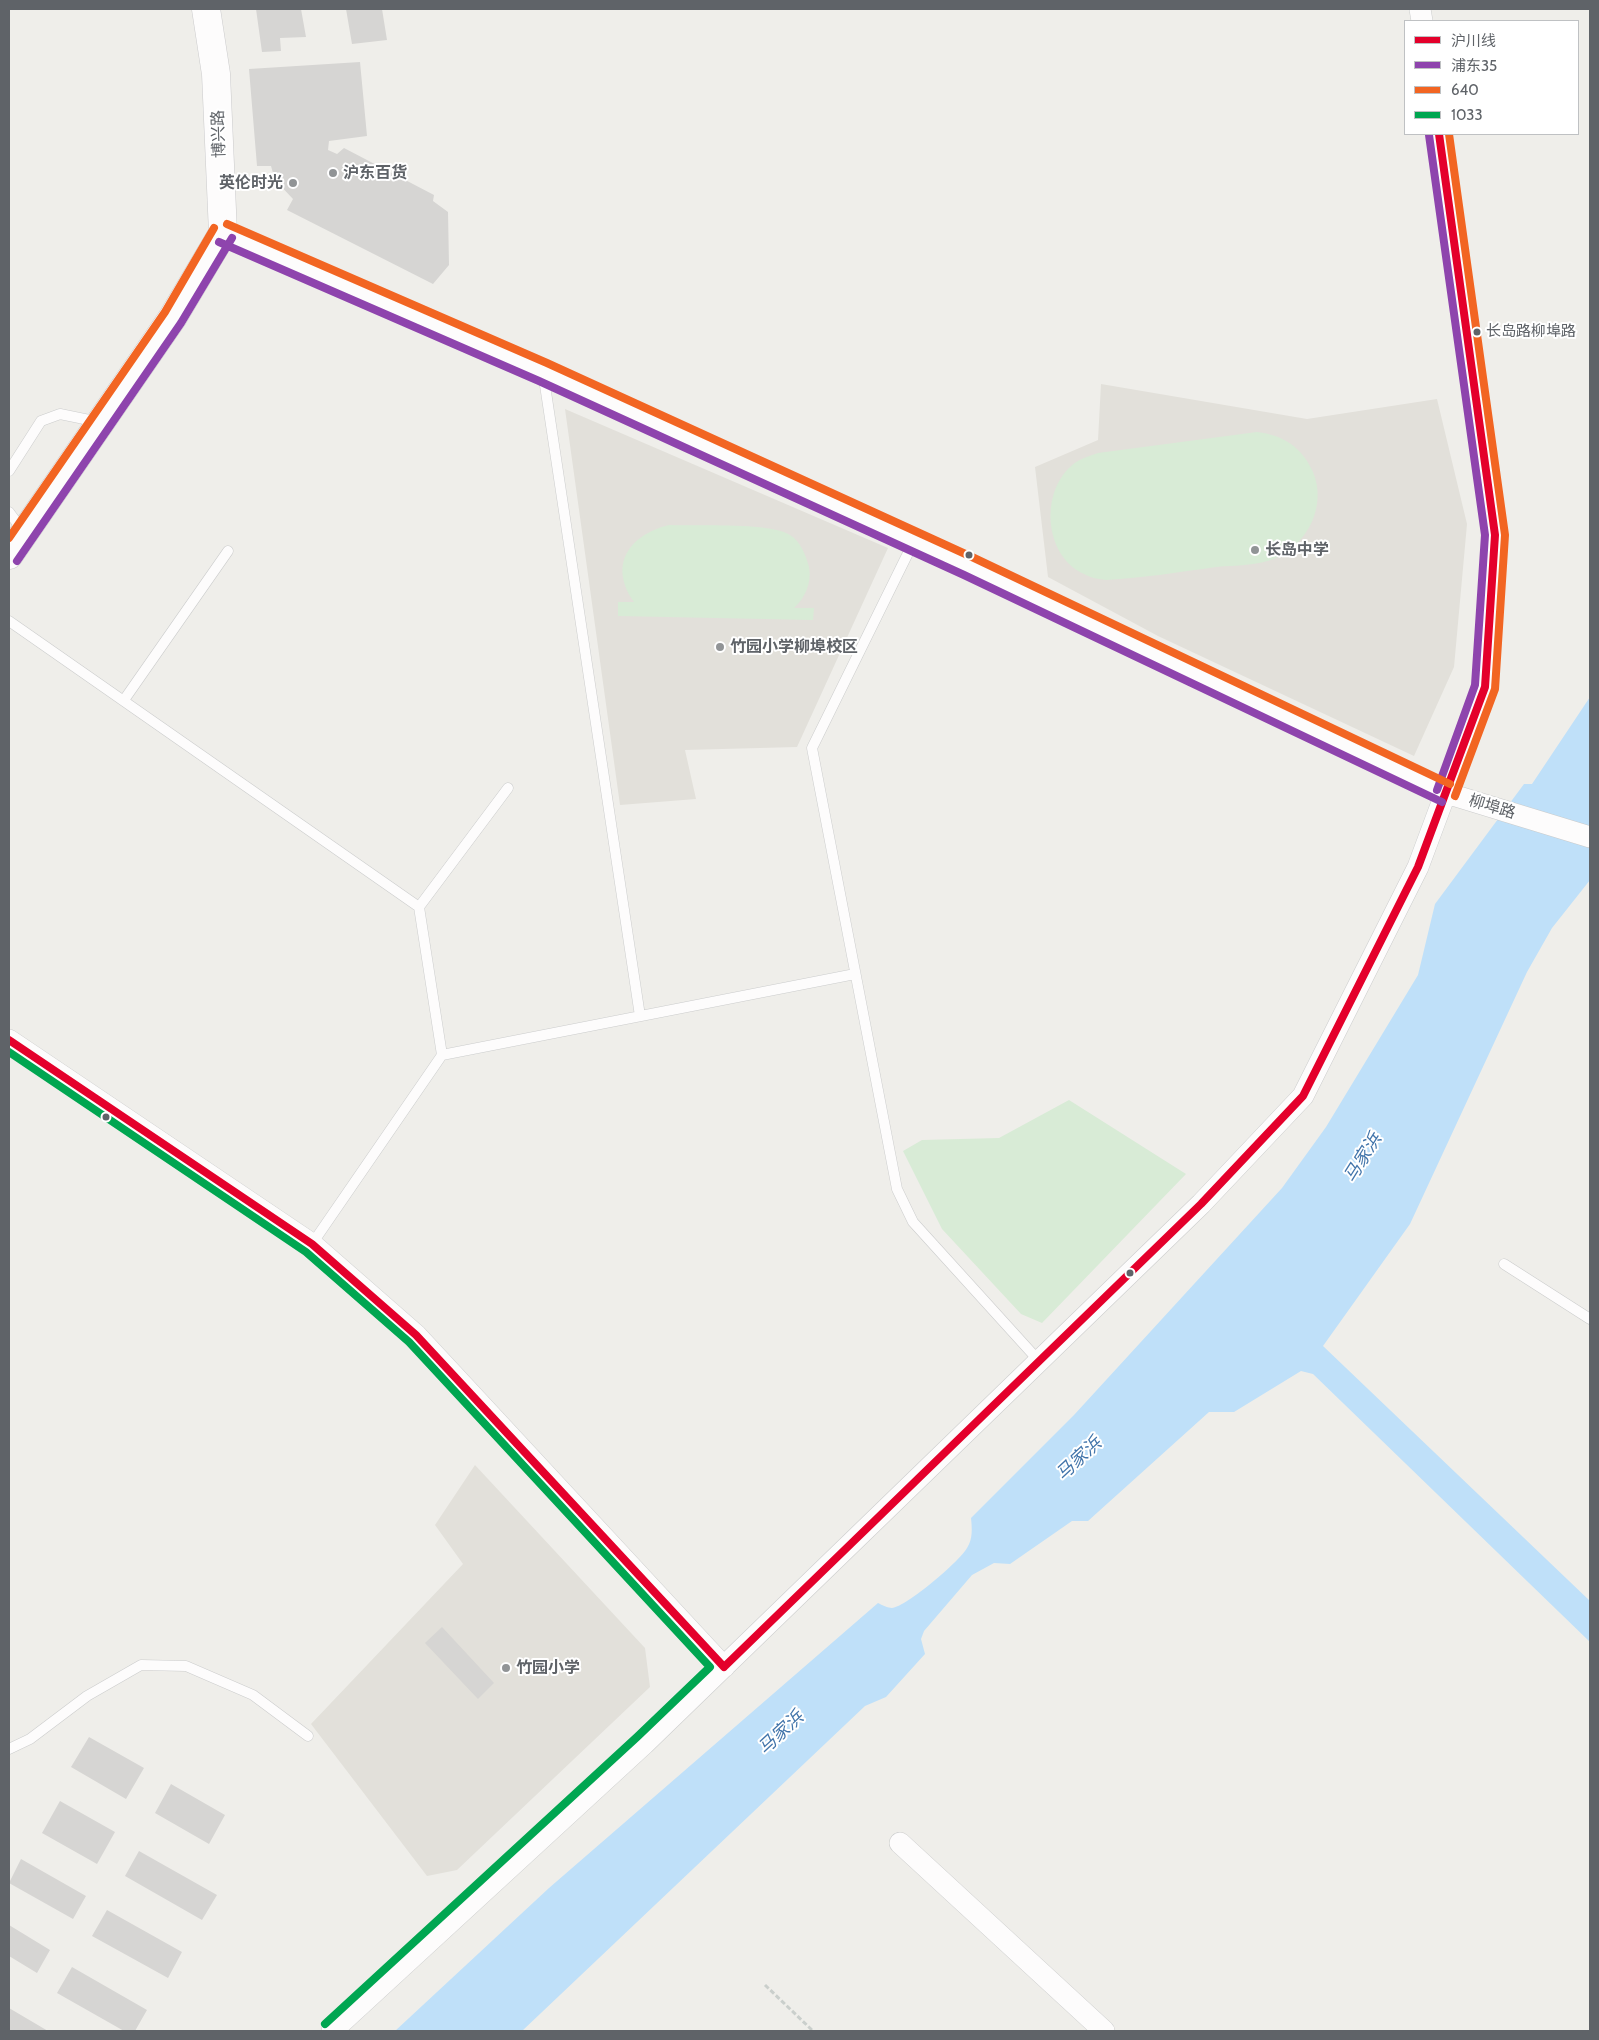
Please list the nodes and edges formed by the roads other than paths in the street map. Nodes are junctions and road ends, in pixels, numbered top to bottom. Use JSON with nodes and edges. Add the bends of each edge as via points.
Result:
{"nodes":[{"id":1,"x":206,"y":9,"type":"edge"},
{"id":2,"x":1439,"y":135,"type":"edge"},
{"id":3,"x":223,"y":233,"type":"junction"},
{"id":4,"x":543,"y":372,"type":"junction"},
{"id":5,"x":100,"y":422,"type":"junction"},
{"id":6,"x":9,"y":471,"type":"edge"},
{"id":7,"x":14,"y":533,"type":"edge"},
{"id":8,"x":913,"y":543,"type":"junction"},
{"id":9,"x":228,"y":551,"type":"dead end"},
{"id":10,"x":9,"y":621,"type":"edge"},
{"id":11,"x":124,"y":700,"type":"junction"},
{"id":12,"x":508,"y":788,"type":"dead end"},
{"id":13,"x":1446,"y":793,"type":"junction"},
{"id":14,"x":1590,"y":837,"type":"edge"},
{"id":15,"x":419,"y":907,"type":"junction"},
{"id":16,"x":855,"y":974,"type":"junction"},
{"id":17,"x":640,"y":1016,"type":"junction"},
{"id":18,"x":9,"y":1040,"type":"edge"},
{"id":19,"x":442,"y":1055,"type":"junction"},
{"id":20,"x":312,"y":1244,"type":"junction"},
{"id":21,"x":1504,"y":1264,"type":"dead end"},
{"id":22,"x":1590,"y":1319,"type":"edge"},
{"id":23,"x":1039,"y":1361,"type":"junction"},
{"id":24,"x":724,"y":1667,"type":"junction"},
{"id":25,"x":308,"y":1736,"type":"dead end"},
{"id":26,"x":9,"y":1749,"type":"edge"},
{"id":27,"x":900,"y":1843,"type":"dead end"},
{"id":28,"x":332,"y":2031,"type":"edge"},
{"id":29,"x":1104,"y":2031,"type":"edge"}],
"edges":[{"from":1,"to":3,"type":"street","name":"博兴路","via":[[216,74]]},
{"from":2,"to":13,"type":"street","via":[[1495,535],[1485,687]]},
{"from":3,"to":4,"type":"street","name":"柳埠路"},
{"from":3,"to":5,"type":"street","via":[[173,317]]},
{"from":4,"to":8,"type":"street","name":"柳埠路"},
{"from":4,"to":17,"type":"lane"},
{"from":5,"to":6,"type":"lane","via":[[60,414],[41,421]]},
{"from":5,"to":7,"type":"street"},
{"from":8,"to":13,"type":"street","name":"柳埠路"},
{"from":8,"to":16,"type":"lane","via":[[812,748]]},
{"from":9,"to":11,"type":"lane"},
{"from":10,"to":11,"type":"lane"},
{"from":11,"to":15,"type":"lane"},
{"from":12,"to":15,"type":"lane"},
{"from":13,"to":14,"type":"street","name":"柳埠路"},
{"from":13,"to":23,"type":"street","via":[[1418,867],[1303,1096],[1201,1204]]},
{"from":15,"to":19,"type":"lane"},
{"from":16,"to":17,"type":"lane"},
{"from":16,"to":23,"type":"lane","via":[[897,1189],[913,1222]]},
{"from":17,"to":19,"type":"lane"},
{"from":18,"to":20,"type":"street"},
{"from":19,"to":20,"type":"lane"},
{"from":20,"to":24,"type":"street","via":[[416,1335]]},
{"from":21,"to":22,"type":"lane"},
{"from":23,"to":24,"type":"street"},
{"from":24,"to":28,"type":"street"},
{"from":25,"to":26,"type":"lane","via":[[254,1695],[186,1666],[141,1665],[87,1696],[30,1740]]},
{"from":27,"to":29,"type":"street"}]}
